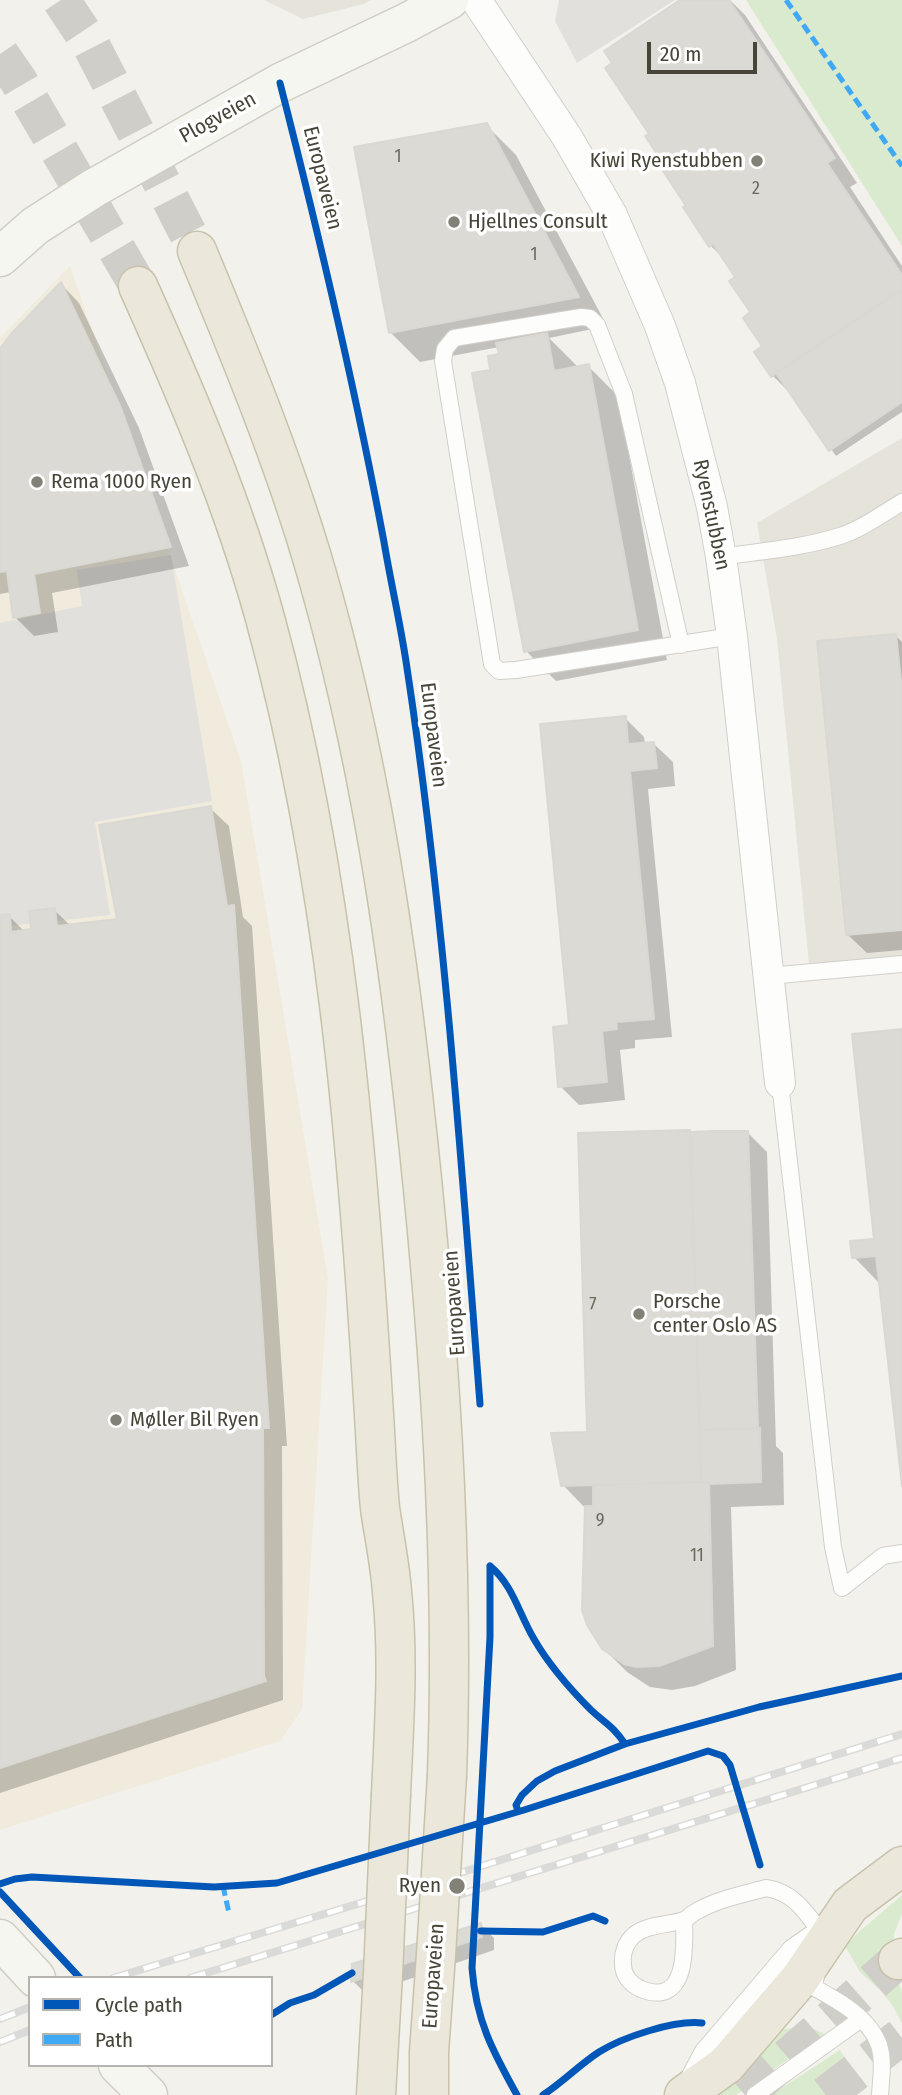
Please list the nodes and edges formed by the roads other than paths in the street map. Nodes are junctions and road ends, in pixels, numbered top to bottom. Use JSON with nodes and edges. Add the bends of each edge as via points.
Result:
{"nodes":[{"id":1,"x":449,"y":0,"type":"edge"},
{"id":2,"x":477,"y":0,"type":"edge"},
{"id":3,"x":197,"y":251,"type":"tunnel mouth"},
{"id":4,"x":0,"y":257,"type":"edge"},
{"id":5,"x":138,"y":286,"type":"tunnel mouth"},
{"id":6,"x":902,"y":502,"type":"edge"},
{"id":7,"x":722,"y":557,"type":"junction"},
{"id":8,"x":732,"y":636,"type":"junction"},
{"id":9,"x":681,"y":645,"type":"junction"},
{"id":10,"x":902,"y":964,"type":"edge"},
{"id":11,"x":768,"y":976,"type":"junction"},
{"id":12,"x":780,"y":1083,"type":"joint"},
{"id":13,"x":902,"y":1553,"type":"edge"},
{"id":14,"x":902,"y":1866,"type":"edge"},
{"id":15,"x":684,"y":1920,"type":"junction"},
{"id":16,"x":823,"y":1935,"type":"junction"},
{"id":17,"x":0,"y":1939,"type":"edge"},
{"id":18,"x":35,"y":1976,"type":"edge"},
{"id":19,"x":861,"y":2019,"type":"junction"},
{"id":20,"x":376,"y":2095,"type":"edge"},
{"id":21,"x":429,"y":2095,"type":"edge"},
{"id":22,"x":682,"y":2095,"type":"edge"},
{"id":23,"x":755,"y":2095,"type":"edge"},
{"id":24,"x":880,"y":2095,"type":"edge"}],
"edges":[{"from":1,"to":4,"type":"street","name":"Plogveien","via":[[280,83],[94,188],[35,226]]},
{"from":2,"to":7,"type":"street","name":"Ryenstubben","via":[[579,156],[637,271],[680,383]]},
{"from":3,"to":21,"type":"highway","name":"Europaveien","bridge":true,"via":[[255,393],[323,594],[367,777],[413,1087],[443,1430],[449,1653],[447,1775]]},
{"from":5,"to":20,"type":"highway","bridge":true,"via":[[215,464],[264,615],[305,787],[325,902],[349,1094],[380,1505],[393,1594],[391,1794]]},
{"from":6,"to":7,"type":"lane","via":[[841,536]]},
{"from":7,"to":8,"type":"street","name":"Ryenstubben"},
{"from":8,"to":9,"type":"lane"},
{"from":8,"to":11,"type":"street","name":"Ryenstubben"},
{"from":9,"to":9,"type":"lane","via":[[516,670],[499,671],[492,664],[443,360],[454,338],[581,317],[597,325],[624,394]]},
{"from":10,"to":11,"type":"lane"},
{"from":11,"to":12,"type":"street","name":"Ryenstubben"},
{"from":12,"to":13,"type":"lane","via":[[833,1547],[842,1588],[883,1556]]},
{"from":14,"to":16,"type":"highway","via":[[850,1905]]},
{"from":15,"to":15,"type":"lane","via":[[645,1929],[629,1941],[623,1966],[635,1986],[663,1991],[678,1980],[684,1961]]},
{"from":15,"to":16,"type":"lane","via":[[700,1909],[766,1888],[776,1889],[799,1903]]},
{"from":16,"to":19,"type":"lane","via":[[813,1987]]},
{"from":16,"to":22,"type":"highway","via":[[799,1980],[726,2065]]},
{"from":17,"to":18,"type":"street"},
{"from":19,"to":23,"type":"lane"},
{"from":19,"to":24,"type":"lane","via":[[879,2044]]}]}
